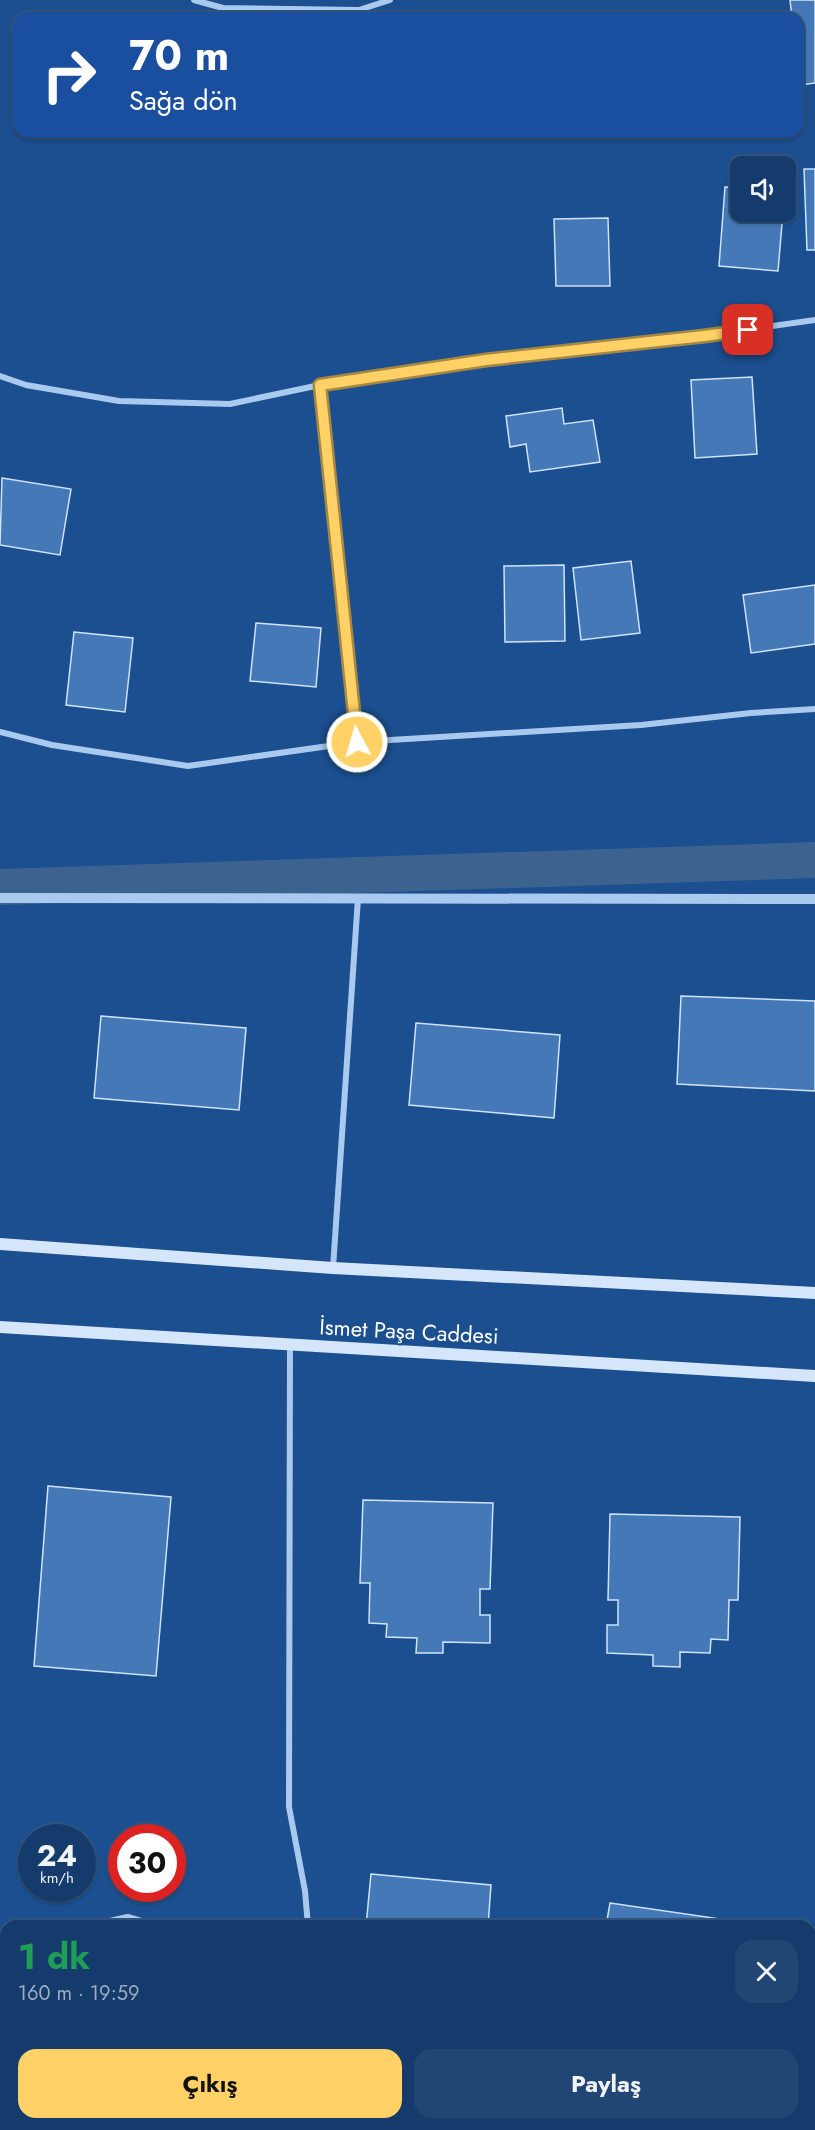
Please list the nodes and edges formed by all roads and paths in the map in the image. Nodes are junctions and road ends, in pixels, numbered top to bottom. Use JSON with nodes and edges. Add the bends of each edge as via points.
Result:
{"nodes":[{"id":1,"x":194,"y":0,"type":"edge"},
{"id":2,"x":390,"y":0,"type":"edge"},
{"id":3,"x":815,"y":320,"type":"edge"},
{"id":4,"x":0,"y":376,"type":"edge"},
{"id":5,"x":320,"y":385,"type":"junction"},
{"id":6,"x":815,"y":709,"type":"edge"},
{"id":7,"x":0,"y":732,"type":"edge"},
{"id":8,"x":357,"y":742,"type":"junction"},
{"id":9,"x":0,"y":898,"type":"edge"},
{"id":10,"x":358,"y":898,"type":"junction"},
{"id":11,"x":815,"y":899,"type":"edge"},
{"id":12,"x":0,"y":1245,"type":"edge"},
{"id":13,"x":333,"y":1268,"type":"junction"},
{"id":14,"x":815,"y":1293,"type":"edge"},
{"id":15,"x":0,"y":1327,"type":"edge"},
{"id":16,"x":290,"y":1345,"type":"junction"},
{"id":17,"x":815,"y":1376,"type":"edge"},
{"id":18,"x":307,"y":1920,"type":"edge"}],
"edges":[{"from":1,"to":2,"type":"street","via":[[223,8],[359,10]]},
{"from":3,"to":5,"type":"street","via":[[486,360]]},
{"from":4,"to":5,"type":"street","via":[[26,385],[119,401],[230,404]]},
{"from":5,"to":8,"type":"street"},
{"from":6,"to":8,"type":"street","via":[[641,725]]},
{"from":7,"to":8,"type":"street","via":[[188,766]]},
{"from":9,"to":10,"type":"street"},
{"from":10,"to":11,"type":"street"},
{"from":10,"to":13,"type":"street"},
{"from":12,"to":13,"type":"main road"},
{"from":13,"to":14,"type":"main road"},
{"from":15,"to":16,"type":"main road","name":"İsmet Paşa Caddesi"},
{"from":16,"to":17,"type":"main road","name":"İsmet Paşa Caddesi"},
{"from":16,"to":18,"type":"street","via":[[289,1807]]}]}
